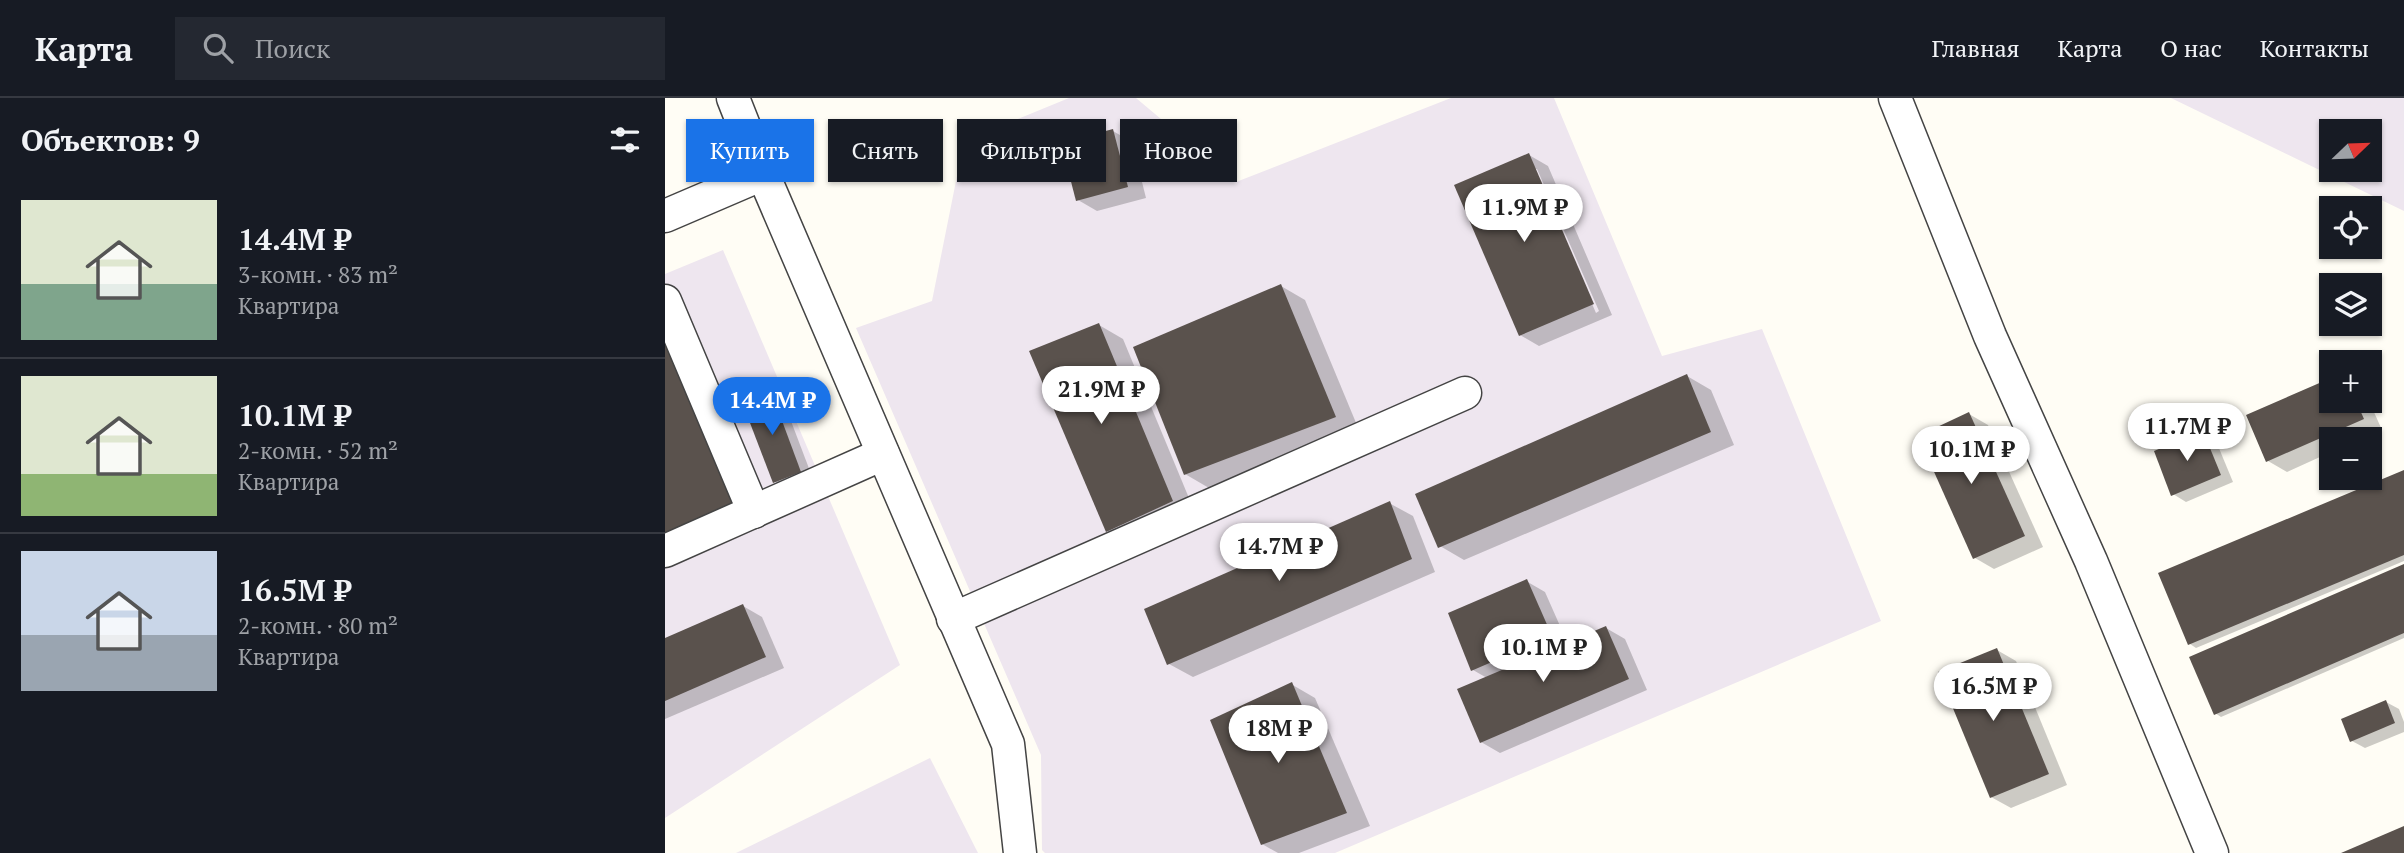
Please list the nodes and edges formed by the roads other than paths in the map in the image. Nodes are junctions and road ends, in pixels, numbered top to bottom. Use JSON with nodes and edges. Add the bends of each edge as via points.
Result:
{"nodes":[{"id":1,"x":733,"y":98,"type":"edge"},
{"id":2,"x":1895,"y":98,"type":"edge"},
{"id":3,"x":741,"y":119,"type":"edge"},
{"id":4,"x":744,"y":182,"type":"edge"},
{"id":5,"x":766,"y":182,"type":"edge"},
{"id":6,"x":665,"y":216,"type":"edge"},
{"id":7,"x":665,"y":301,"type":"edge"},
{"id":8,"x":1465,"y":393,"type":"dead end"},
{"id":9,"x":883,"y":454,"type":"junction"},
{"id":10,"x":754,"y":512,"type":"junction"},
{"id":11,"x":665,"y":551,"type":"edge"},
{"id":12,"x":953,"y":618,"type":"junction"},
{"id":13,"x":1020,"y":853,"type":"edge"},
{"id":14,"x":2212,"y":853,"type":"edge"}],
"edges":[{"from":1,"to":3,"type":"street"},
{"from":2,"to":14,"type":"street","via":[[1990,336],[2091,561]]},
{"from":4,"to":6,"type":"street"},
{"from":5,"to":9,"type":"street"},
{"from":7,"to":10,"type":"street"},
{"from":8,"to":12,"type":"street"},
{"from":9,"to":10,"type":"street"},
{"from":9,"to":12,"type":"street"},
{"from":10,"to":11,"type":"street"},
{"from":12,"to":13,"type":"street","via":[[1007,744]]}]}
